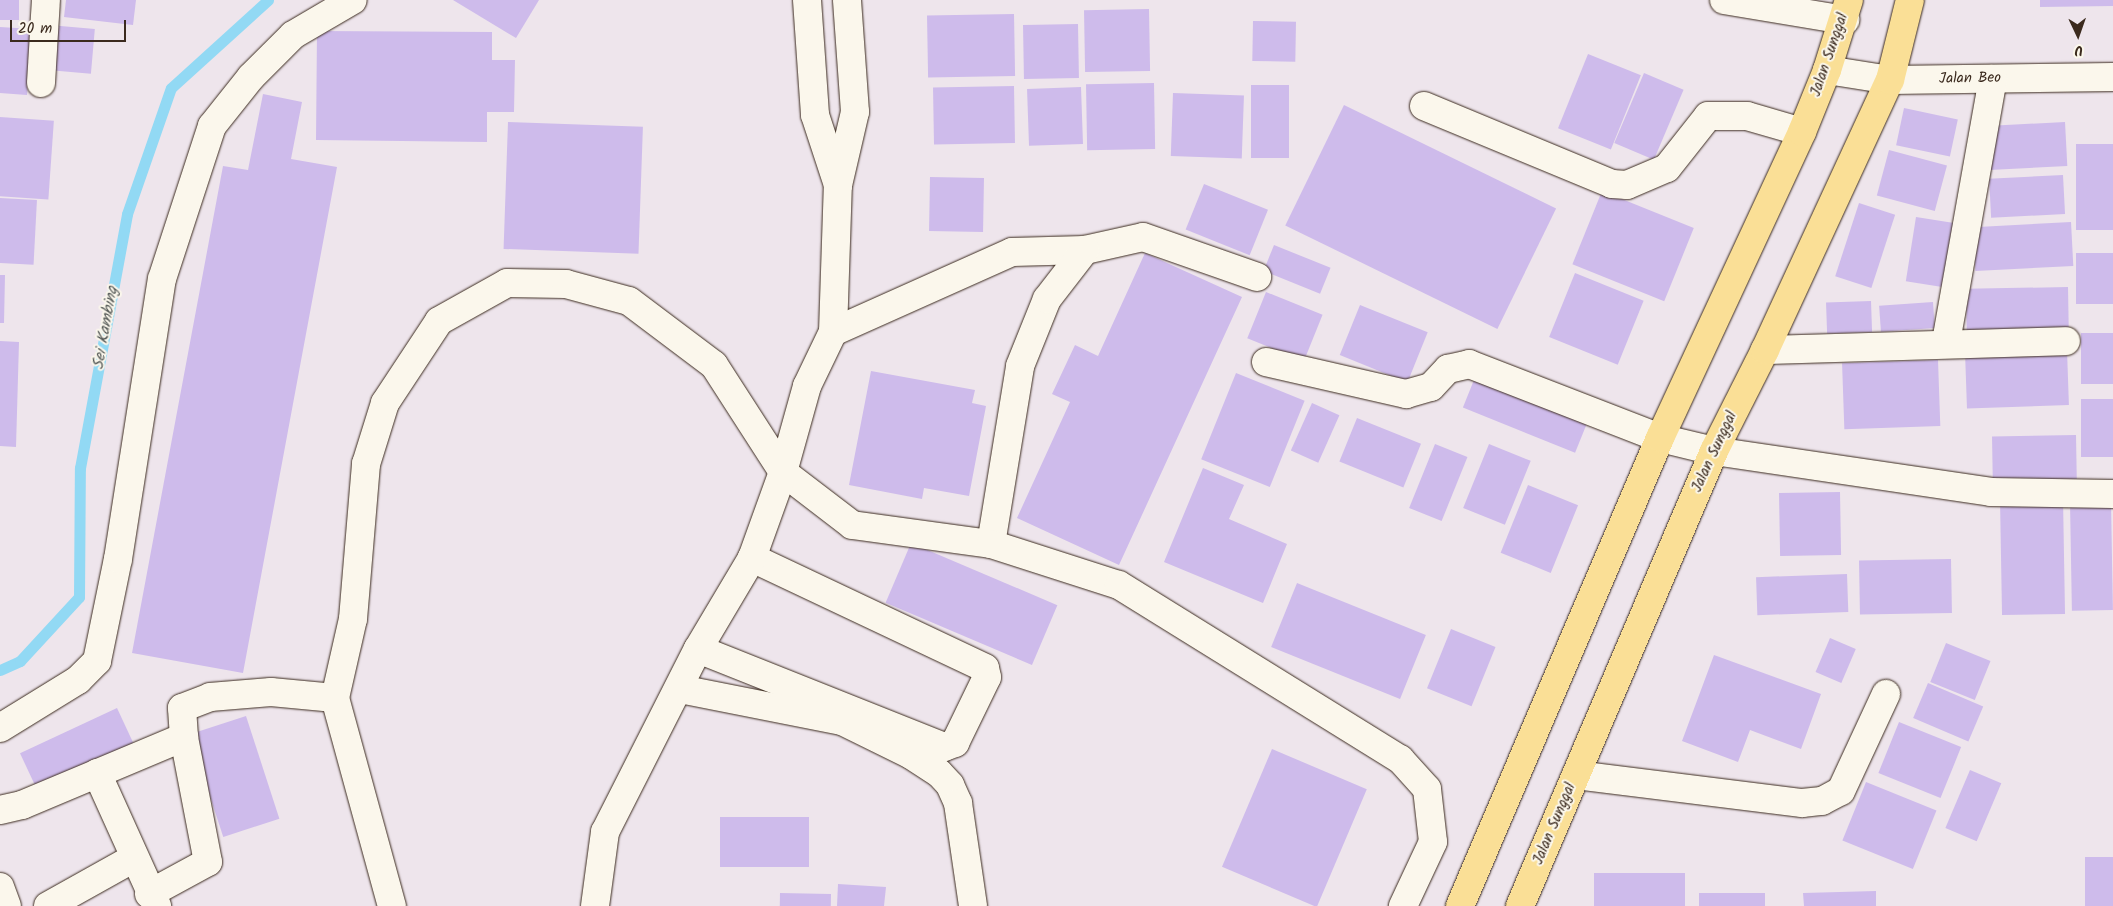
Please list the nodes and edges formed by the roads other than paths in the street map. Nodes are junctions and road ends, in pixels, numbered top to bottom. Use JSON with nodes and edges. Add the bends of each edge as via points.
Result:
{"nodes":[{"id":1,"x":46,"y":0,"type":"edge"},
{"id":2,"x":353,"y":0,"type":"edge"},
{"id":3,"x":808,"y":0,"type":"edge"},
{"id":4,"x":847,"y":0,"type":"edge"},
{"id":5,"x":1724,"y":0,"type":"edge"},
{"id":6,"x":1910,"y":0,"type":"edge"},
{"id":7,"x":1846,"y":10,"type":"edge"},
{"id":8,"x":1827,"y":70,"type":"junction"},
{"id":9,"x":2113,"y":77,"type":"edge"},
{"id":10,"x":1993,"y":79,"type":"junction"},
{"id":11,"x":1890,"y":80,"type":"junction"},
{"id":12,"x":41,"y":83,"type":"dead end"},
{"id":13,"x":1424,"y":106,"type":"dead end"},
{"id":14,"x":1802,"y":132,"type":"junction"},
{"id":15,"x":838,"y":185,"type":"junction"},
{"id":16,"x":1085,"y":250,"type":"junction"},
{"id":17,"x":1257,"y":277,"type":"dead end"},
{"id":18,"x":833,"y":332,"type":"junction"},
{"id":19,"x":2066,"y":341,"type":"dead end"},
{"id":20,"x":1946,"y":342,"type":"junction"},
{"id":21,"x":1765,"y":350,"type":"junction"},
{"id":22,"x":1266,"y":362,"type":"dead end"},
{"id":23,"x":1660,"y":438,"type":"junction"},
{"id":24,"x":1714,"y":451,"type":"junction"},
{"id":25,"x":783,"y":472,"type":"junction"},
{"id":26,"x":2113,"y":494,"type":"edge"},
{"id":27,"x":991,"y":544,"type":"junction"},
{"id":28,"x":752,"y":558,"type":"junction"},
{"id":29,"x":698,"y":649,"type":"junction"},
{"id":30,"x":680,"y":689,"type":"junction"},
{"id":31,"x":1886,"y":694,"type":"dead end"},
{"id":32,"x":335,"y":698,"type":"junction"},
{"id":33,"x":0,"y":728,"type":"edge"},
{"id":34,"x":184,"y":737,"type":"junction"},
{"id":35,"x":97,"y":773,"type":"junction"},
{"id":36,"x":1576,"y":774,"type":"junction"},
{"id":37,"x":0,"y":810,"type":"edge"},
{"id":38,"x":134,"y":858,"type":"junction"},
{"id":39,"x":0,"y":887,"type":"edge"},
{"id":40,"x":153,"y":900,"type":"edge"},
{"id":41,"x":7,"y":906,"type":"edge"},
{"id":42,"x":48,"y":906,"type":"edge"},
{"id":43,"x":392,"y":906,"type":"edge"},
{"id":44,"x":596,"y":906,"type":"edge"},
{"id":45,"x":973,"y":906,"type":"edge"},
{"id":46,"x":1403,"y":906,"type":"edge"},
{"id":47,"x":1460,"y":906,"type":"edge"},
{"id":48,"x":1520,"y":906,"type":"edge"}],
"edges":[{"from":1,"to":12,"type":"street"},
{"from":2,"to":33,"type":"street","via":[[293,35],[251,77],[212,126],[162,279],[118,559],[97,661],[78,680]]},
{"from":3,"to":15,"type":"street","via":[[815,115]]},
{"from":4,"to":15,"type":"street","via":[[855,112]]},
{"from":5,"to":7,"type":"street"},
{"from":6,"to":11,"type":"main road","name":"Jalan Sunggal"},
{"from":7,"to":8,"type":"main road","name":"Jalan Sunggal"},
{"from":8,"to":11,"type":"street","name":"Jalan Beo"},
{"from":8,"to":14,"type":"main road","name":"Jalan Sunggal"},
{"from":9,"to":10,"type":"street","name":"Jalan Beo"},
{"from":10,"to":11,"type":"street","name":"Jalan Beo"},
{"from":10,"to":20,"type":"street"},
{"from":11,"to":21,"type":"main road","name":"Jalan Sunggal"},
{"from":13,"to":14,"type":"street","via":[[1620,185],[1646,179],[1667,168],[1708,116],[1747,116]]},
{"from":14,"to":23,"type":"main road","name":"Jalan Sunggal"},
{"from":15,"to":18,"type":"street"},
{"from":16,"to":17,"type":"street","via":[[1142,236]]},
{"from":16,"to":18,"type":"street","via":[[1012,252]]},
{"from":16,"to":27,"type":"street","via":[[1047,299],[1020,366]]},
{"from":18,"to":25,"type":"street","via":[[806,386]]},
{"from":19,"to":20,"type":"street"},
{"from":20,"to":21,"type":"street"},
{"from":21,"to":24,"type":"main road","name":"Jalan Sunggal"},
{"from":22,"to":23,"type":"street","via":[[1406,394],[1430,387],[1448,369],[1468,364]]},
{"from":23,"to":24,"type":"street"},
{"from":23,"to":47,"type":"main road","name":"Jalan Sunggal"},
{"from":24,"to":26,"type":"street","via":[[1991,492]]},
{"from":24,"to":36,"type":"main road","name":"Jalan Sunggal"},
{"from":25,"to":27,"type":"street","via":[[852,525]]},
{"from":25,"to":28,"type":"street"},
{"from":25,"to":32,"type":"street","via":[[714,365],[630,301],[566,284],[507,283],[439,321],[385,403],[366,464],[353,619]]},
{"from":27,"to":46,"type":"street","via":[[1119,585],[1400,759],[1427,789],[1433,842]]},
{"from":28,"to":29,"type":"street"},
{"from":28,"to":29,"type":"street","via":[[985,668],[987,677],[955,743],[944,747]]},
{"from":29,"to":30,"type":"street"},
{"from":30,"to":44,"type":"street","via":[[604,832]]},
{"from":30,"to":45,"type":"street","via":[[842,721],[912,755],[939,773],[950,785],[958,803]]},
{"from":31,"to":36,"type":"street","via":[[1841,791],[1822,801],[1802,803]]},
{"from":32,"to":34,"type":"street","via":[[271,692],[210,697],[182,708]]},
{"from":32,"to":43,"type":"street"},
{"from":34,"to":35,"type":"street"},
{"from":34,"to":40,"type":"street","via":[[208,862]]},
{"from":35,"to":37,"type":"street","via":[[22,805]]},
{"from":35,"to":38,"type":"street"},
{"from":36,"to":48,"type":"main road","name":"Jalan Sunggal"},
{"from":38,"to":40,"type":"street"},
{"from":38,"to":42,"type":"street"},
{"from":39,"to":41,"type":"street"}]}
